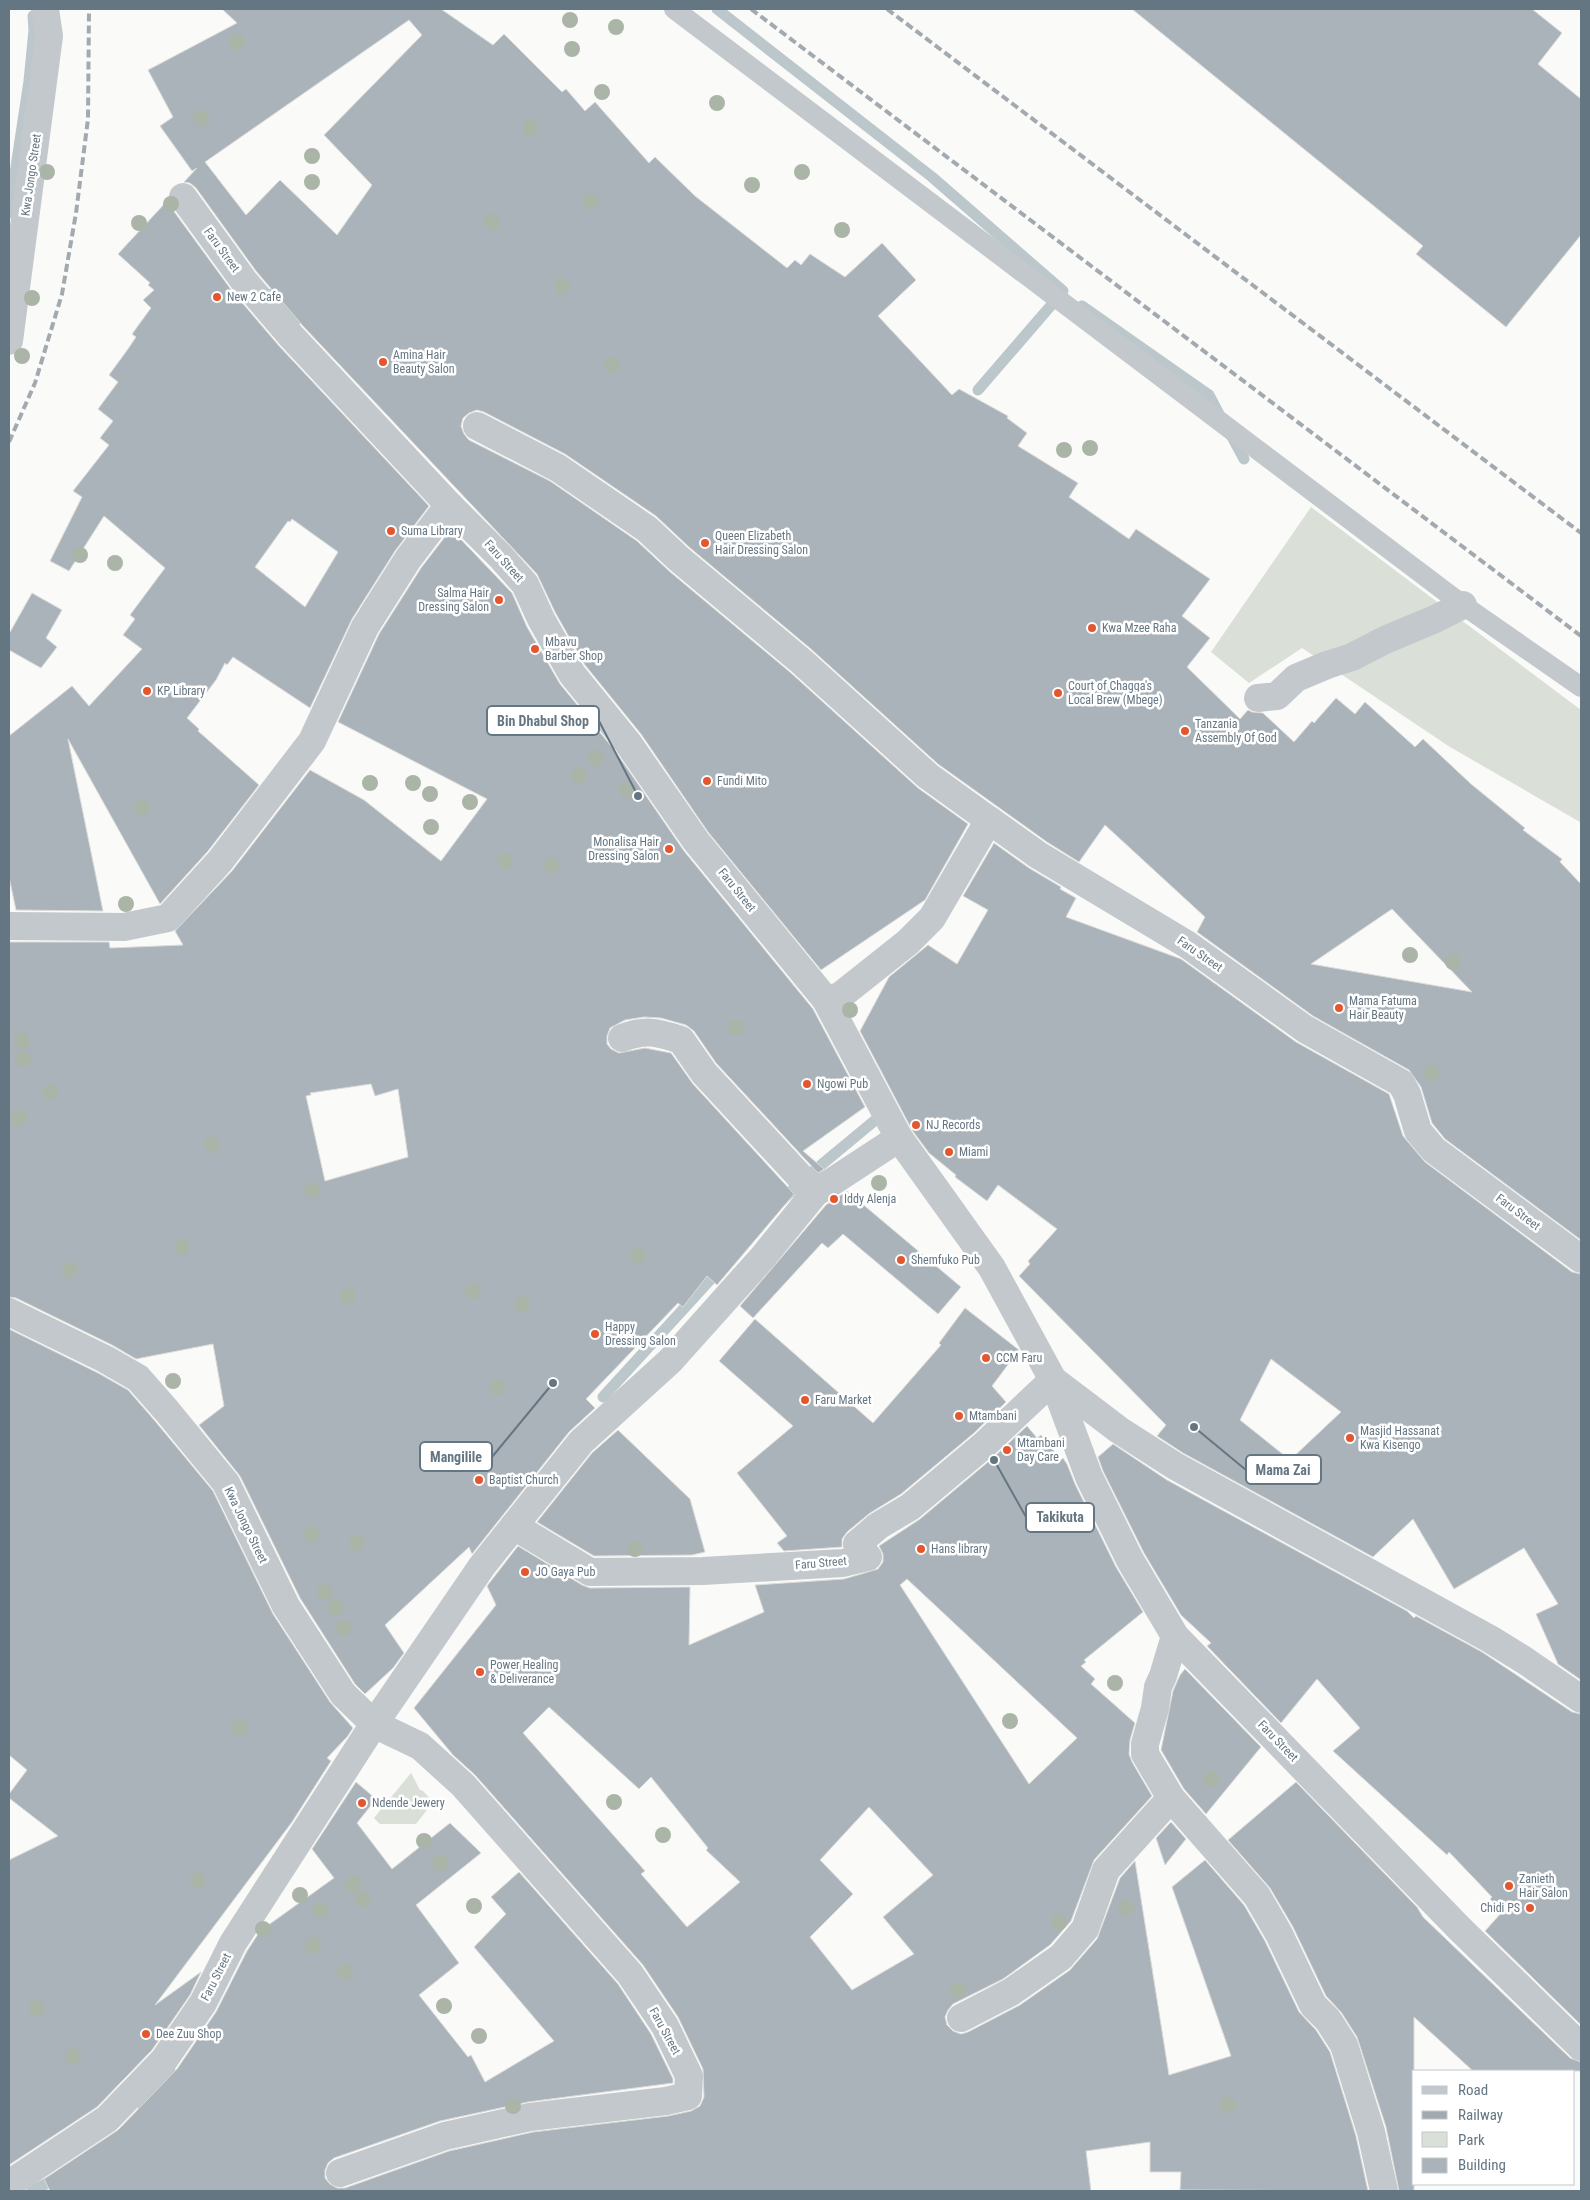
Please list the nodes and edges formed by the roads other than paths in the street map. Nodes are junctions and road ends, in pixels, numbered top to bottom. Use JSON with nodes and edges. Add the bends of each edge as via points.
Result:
{"nodes":[{"id":1,"x":45,"y":9,"type":"edge"},
{"id":2,"x":674,"y":9,"type":"edge"},
{"id":3,"x":184,"y":197,"type":"dead end"},
{"id":4,"x":9,"y":341,"type":"edge"},
{"id":5,"x":477,"y":426,"type":"dead end"},
{"id":6,"x":449,"y":505,"type":"junction"},
{"id":7,"x":1463,"y":604,"type":"junction"},
{"id":8,"x":1581,"y":687,"type":"edge"},
{"id":9,"x":1258,"y":698,"type":"dead end"},
{"id":10,"x":989,"y":820,"type":"junction"},
{"id":11,"x":9,"y":926,"type":"edge"},
{"id":12,"x":826,"y":1000,"type":"junction"},
{"id":13,"x":622,"y":1038,"type":"dead end"},
{"id":14,"x":899,"y":1138,"type":"junction"},
{"id":15,"x":815,"y":1193,"type":"junction"},
{"id":16,"x":1581,"y":1259,"type":"edge"},
{"id":17,"x":9,"y":1312,"type":"edge"},
{"id":18,"x":1053,"y":1380,"type":"junction"},
{"id":19,"x":514,"y":1526,"type":"junction"},
{"id":20,"x":1175,"y":1636,"type":"junction"},
{"id":21,"x":1581,"y":1699,"type":"edge"},
{"id":22,"x":374,"y":1724,"type":"junction"},
{"id":23,"x":1171,"y":1798,"type":"junction"},
{"id":24,"x":961,"y":2018,"type":"dead end"},
{"id":25,"x":1581,"y":2047,"type":"edge"},
{"id":26,"x":340,"y":2173,"type":"dead end"},
{"id":27,"x":9,"y":2184,"type":"edge"},
{"id":28,"x":1384,"y":2191,"type":"edge"}],
"edges":[{"from":1,"to":4,"type":"street","name":"Kwa Jongo Street","via":[[49,36]]},
{"from":2,"to":7,"type":"lane"},
{"from":3,"to":6,"type":"street","name":"Faru Street","via":[[262,302]]},
{"from":5,"to":10,"type":"street","name":"Faru Street","via":[[558,468],[647,528],[928,776]]},
{"from":6,"to":11,"type":"street","via":[[408,559],[365,628],[312,742],[220,861],[168,918],[124,927]]},
{"from":6,"to":12,"type":"street","name":"Faru Street","via":[[525,584],[572,674],[628,743],[696,840]]},
{"from":7,"to":8,"type":"lane"},
{"from":7,"to":9,"type":"street","via":[[1352,657],[1296,678],[1277,696]]},
{"from":10,"to":12,"type":"street","via":[[932,918],[908,942],[847,991]]},
{"from":10,"to":16,"type":"street","name":"Faru Street","via":[[1038,855],[1188,945],[1305,1029],[1401,1083],[1418,1131],[1434,1150]]},
{"from":12,"to":14,"type":"street","name":"Faru Street"},
{"from":13,"to":15,"type":"street","via":[[638,1032],[653,1032],[681,1040],[704,1073]]},
{"from":14,"to":15,"type":"street","name":"Faru Street"},
{"from":14,"to":18,"type":"street","name":"Faru Street","via":[[992,1268]]},
{"from":15,"to":19,"type":"street","name":"Faru Street","via":[[670,1361],[581,1442]]},
{"from":17,"to":22,"type":"street","name":"Kwa Jongo Street","via":[[138,1378],[226,1483],[286,1606],[343,1694]]},
{"from":18,"to":19,"type":"street","name":"Faru Street","via":[[977,1451],[910,1507],[878,1526],[857,1544],[868,1557],[843,1563],[703,1571],[590,1572]]},
{"from":18,"to":20,"type":"street","name":"Faru Street","via":[[1089,1477],[1130,1560]]},
{"from":18,"to":21,"type":"street","name":"Faru Street","via":[[1119,1430],[1175,1466],[1490,1639]]},
{"from":19,"to":22,"type":"street","name":"Faru Street","via":[[482,1566]]},
{"from":20,"to":23,"type":"street","via":[[1158,1687],[1145,1749]]},
{"from":20,"to":25,"type":"street","name":"Faru Street"},
{"from":22,"to":26,"type":"street","name":"Faru Street","via":[[420,1746],[463,1785],[630,1974],[665,2026],[689,2076],[688,2096],[530,2117],[445,2136]]},
{"from":22,"to":27,"type":"street","name":"Faru Street","via":[[234,1943],[203,2002],[164,2060],[107,2119]]},
{"from":23,"to":24,"type":"street","via":[[1106,1870],[1085,1930],[1060,1957],[1011,1992]]},
{"from":23,"to":28,"type":"street","via":[[1257,1896],[1314,2005],[1344,2045],[1371,2132]]}]}
